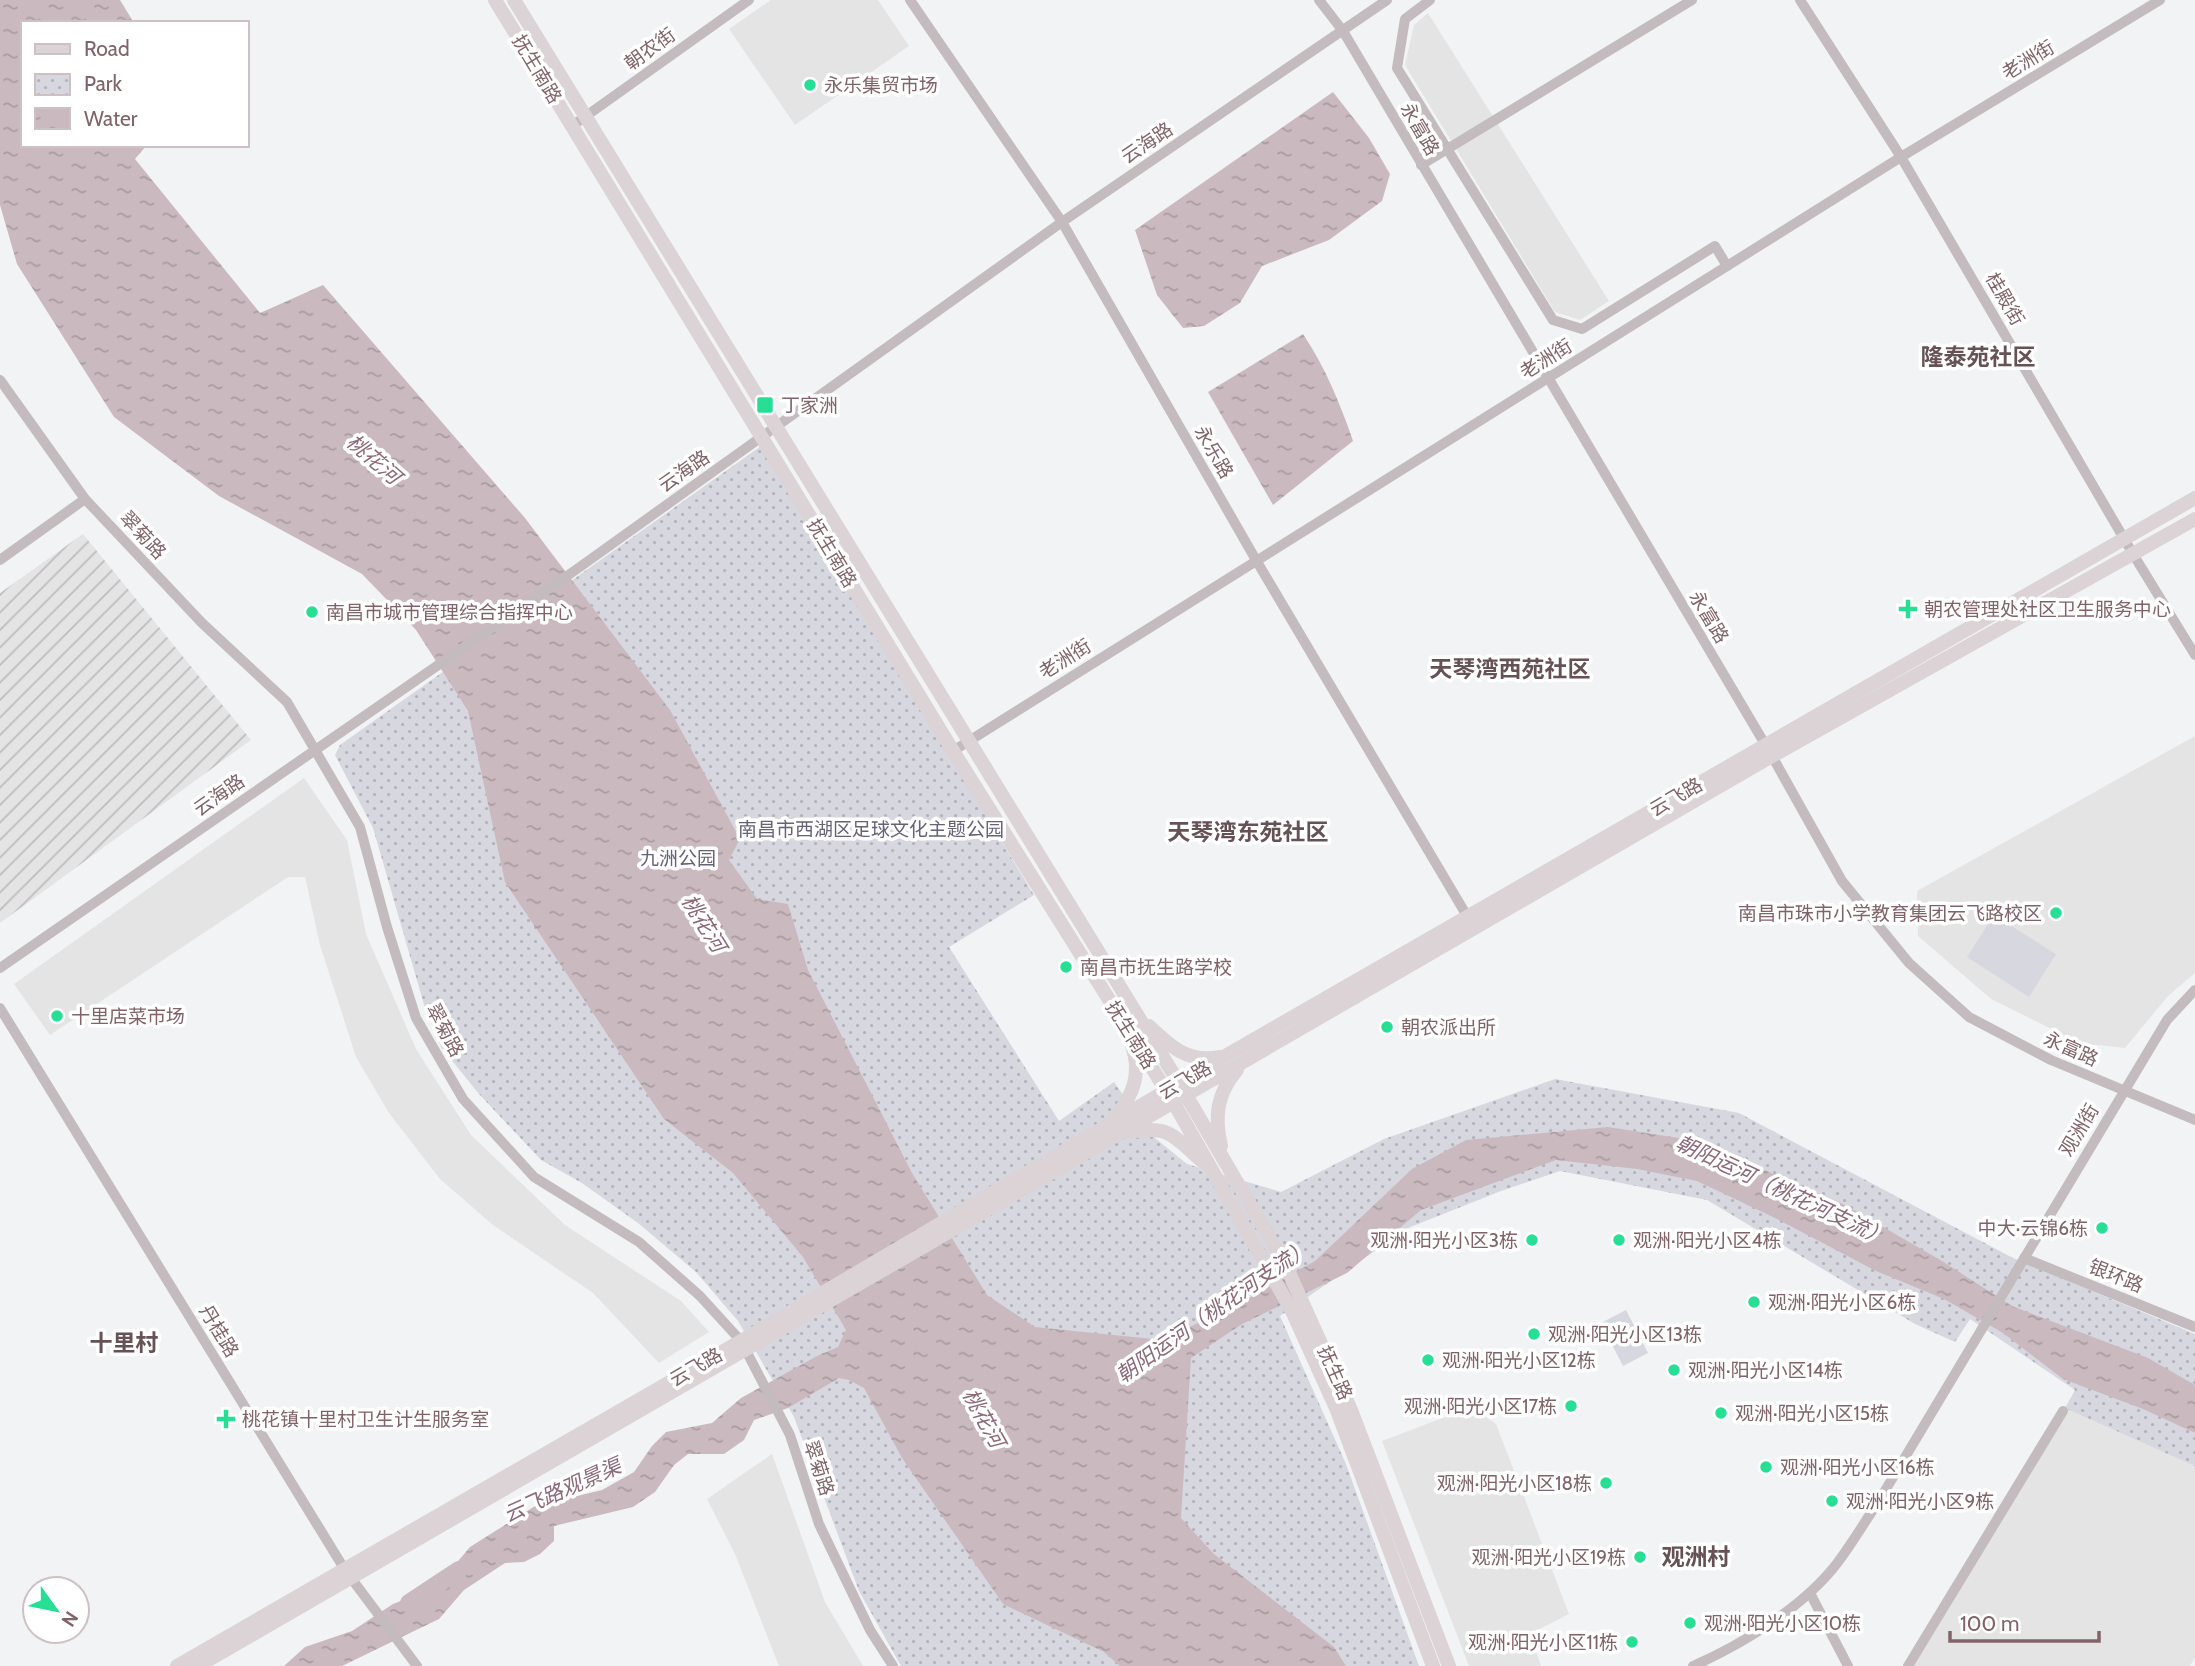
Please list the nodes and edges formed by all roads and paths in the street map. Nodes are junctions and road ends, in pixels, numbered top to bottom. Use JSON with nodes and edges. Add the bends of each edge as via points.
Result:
{"nodes":[{"id":1,"x":495,"y":0,"type":"edge"},
{"id":2,"x":514,"y":0,"type":"edge"},
{"id":3,"x":748,"y":0,"type":"edge"},
{"id":4,"x":910,"y":0,"type":"edge"},
{"id":5,"x":1319,"y":0,"type":"edge"},
{"id":6,"x":1387,"y":0,"type":"edge"},
{"id":7,"x":1430,"y":0,"type":"edge"},
{"id":8,"x":1692,"y":0,"type":"edge"},
{"id":9,"x":1800,"y":0,"type":"edge"},
{"id":10,"x":2160,"y":0,"type":"edge"},
{"id":11,"x":1343,"y":31,"type":"junction"},
{"id":12,"x":586,"y":118,"type":"junction"},
{"id":13,"x":572,"y":126,"type":"junction"},
{"id":14,"x":1447,"y":149,"type":"junction"},
{"id":15,"x":1901,"y":157,"type":"junction"},
{"id":16,"x":1421,"y":165,"type":"junction"},
{"id":17,"x":1062,"y":222,"type":"junction"},
{"id":18,"x":1727,"y":266,"type":"junction"},
{"id":19,"x":1547,"y":379,"type":"junction"},
{"id":20,"x":0,"y":380,"type":"edge"},
{"id":21,"x":775,"y":428,"type":"junction"},
{"id":22,"x":762,"y":438,"type":"junction"},
{"id":23,"x":2195,"y":498,"type":"edge"},
{"id":24,"x":85,"y":499,"type":"junction"},
{"id":25,"x":2195,"y":519,"type":"edge"},
{"id":26,"x":2125,"y":538,"type":"junction"},
{"id":27,"x":2133,"y":554,"type":"junction"},
{"id":28,"x":0,"y":560,"type":"edge"},
{"id":29,"x":1256,"y":560,"type":"junction"},
{"id":30,"x":2195,"y":655,"type":"edge"},
{"id":31,"x":968,"y":740,"type":"junction"},
{"id":32,"x":315,"y":749,"type":"junction"},
{"id":33,"x":953,"y":751,"type":"junction"},
{"id":34,"x":1769,"y":751,"type":"junction"},
{"id":35,"x":1471,"y":923,"type":"junction"},
{"id":36,"x":0,"y":968,"type":"edge"},
{"id":37,"x":2195,"y":990,"type":"edge"},
{"id":38,"x":0,"y":1008,"type":"edge"},
{"id":39,"x":1137,"y":1015,"type":"junction"},
{"id":40,"x":1123,"y":1022,"type":"junction"},
{"id":41,"x":1227,"y":1055,"type":"junction"},
{"id":42,"x":1243,"y":1063,"type":"junction"},
{"id":43,"x":2123,"y":1090,"type":"junction"},
{"id":44,"x":1176,"y":1093,"type":"junction"},
{"id":45,"x":2195,"y":1120,"type":"edge"},
{"id":46,"x":1109,"y":1123,"type":"junction"},
{"id":47,"x":1121,"y":1134,"type":"junction"},
{"id":48,"x":1225,"y":1161,"type":"junction"},
{"id":49,"x":1211,"y":1170,"type":"junction"},
{"id":50,"x":2024,"y":1258,"type":"junction"},
{"id":51,"x":816,"y":1303,"type":"junction"},
{"id":52,"x":1300,"y":1311,"type":"junction"},
{"id":53,"x":2195,"y":1327,"type":"edge"},
{"id":54,"x":744,"y":1345,"type":"junction"},
{"id":55,"x":2063,"y":1411,"type":"dead end"},
{"id":56,"x":348,"y":1574,"type":"junction"},
{"id":57,"x":1810,"y":1593,"type":"junction"},
{"id":58,"x":177,"y":1666,"type":"edge"},
{"id":59,"x":198,"y":1666,"type":"edge"},
{"id":60,"x":417,"y":1666,"type":"edge"},
{"id":61,"x":893,"y":1666,"type":"edge"},
{"id":62,"x":1433,"y":1666,"type":"edge"},
{"id":63,"x":1449,"y":1666,"type":"edge"},
{"id":64,"x":1693,"y":1666,"type":"edge"},
{"id":65,"x":1848,"y":1666,"type":"edge"},
{"id":66,"x":1908,"y":1666,"type":"edge"}],
"edges":[{"from":1,"to":13,"type":"main road","name":"抚生南路"},
{"from":2,"to":12,"type":"main road","name":"抚生南路"},
{"from":3,"to":12,"type":"street","name":"朝农街"},
{"from":4,"to":17,"type":"street","name":"永乐路"},
{"from":5,"to":11,"type":"street","name":"永富路"},
{"from":6,"to":11,"type":"street","name":"云海路"},
{"from":7,"to":14,"type":"street","via":[[1405,19],[1397,68]]},
{"from":8,"to":14,"type":"street"},
{"from":9,"to":15,"type":"street","name":"桂殿街"},
{"from":10,"to":15,"type":"street","name":"老洲街"},
{"from":11,"to":16,"type":"street","name":"永富路"},
{"from":11,"to":17,"type":"street","name":"云海路"},
{"from":12,"to":13,"type":"street","name":"朝农街"},
{"from":12,"to":21,"type":"main road","name":"抚生南路"},
{"from":13,"to":22,"type":"main road","name":"抚生南路"},
{"from":14,"to":16,"type":"street"},
{"from":14,"to":18,"type":"street","via":[[1553,320],[1583,329],[1715,246]]},
{"from":15,"to":18,"type":"street","name":"老洲街"},
{"from":15,"to":26,"type":"street","name":"桂殿街"},
{"from":16,"to":19,"type":"street","name":"永富路"},
{"from":17,"to":21,"type":"street","name":"云海路"},
{"from":17,"to":29,"type":"street","name":"永乐路"},
{"from":18,"to":19,"type":"street","name":"老洲街"},
{"from":19,"to":29,"type":"street","name":"老洲街"},
{"from":19,"to":34,"type":"street","name":"永富路"},
{"from":20,"to":24,"type":"street","name":"翠菊路"},
{"from":21,"to":22,"type":"street","name":"云海路"},
{"from":21,"to":31,"type":"main road","name":"抚生南路"},
{"from":22,"to":32,"type":"street","name":"云海路"},
{"from":22,"to":33,"type":"main road","name":"抚生南路"},
{"from":23,"to":26,"type":"main road","name":"云飞路"},
{"from":24,"to":28,"type":"street"},
{"from":24,"to":32,"type":"street","name":"翠菊路","via":[[202,623],[287,702]]},
{"from":25,"to":27,"type":"main road","name":"云飞路"},
{"from":26,"to":27,"type":"street","name":"桂殿街"},
{"from":26,"to":34,"type":"main road","name":"云飞路"},
{"from":27,"to":30,"type":"street","name":"桂殿街"},
{"from":27,"to":34,"type":"main road","name":"云飞路"},
{"from":29,"to":31,"type":"street","name":"老洲街"},
{"from":29,"to":35,"type":"street","name":"永乐路"},
{"from":31,"to":33,"type":"street","name":"老洲街"},
{"from":31,"to":39,"type":"main road","name":"抚生南路"},
{"from":32,"to":36,"type":"street","name":"云海路"},
{"from":32,"to":54,"type":"street","name":"翠菊路","via":[[360,827],[415,1018],[463,1098],[534,1177],[639,1242],[700,1296]]},
{"from":33,"to":40,"type":"main road","name":"抚生南路"},
{"from":34,"to":35,"type":"main road","name":"云飞路"},
{"from":34,"to":43,"type":"street","name":"永富路","via":[[1842,881],[1909,963],[1969,1017],[2051,1060]]},
{"from":35,"to":41,"type":"main road","name":"云飞路"},
{"from":35,"to":42,"type":"main road","name":"云飞路"},
{"from":37,"to":43,"type":"street","name":"观洲街","via":[[2167,1020]]},
{"from":38,"to":56,"type":"street","name":"丹桂路"},
{"from":39,"to":41,"type":"main road","via":[[1188,1056]]},
{"from":39,"to":44,"type":"main road","name":"抚生南路"},
{"from":40,"to":44,"type":"main road","name":"抚生南路"},
{"from":40,"to":46,"type":"main road","via":[[1137,1060],[1136,1076],[1127,1101]]},
{"from":41,"to":44,"type":"main road","name":"云飞路"},
{"from":42,"to":44,"type":"main road","name":"云飞路"},
{"from":42,"to":48,"type":"main road","via":[[1220,1097],[1218,1134]]},
{"from":43,"to":45,"type":"street","name":"永富路"},
{"from":43,"to":50,"type":"street","name":"观洲街"},
{"from":44,"to":46,"type":"main road","name":"云飞路"},
{"from":44,"to":47,"type":"main road","name":"云飞路"},
{"from":44,"to":48,"type":"main road","name":"抚生路"},
{"from":44,"to":49,"type":"main road","name":"抚生路"},
{"from":46,"to":51,"type":"main road","name":"云飞路"},
{"from":47,"to":49,"type":"main road","via":[[1162,1130]]},
{"from":47,"to":51,"type":"main road","name":"云飞路"},
{"from":48,"to":52,"type":"main road","name":"抚生路","via":[[1286,1266]]},
{"from":49,"to":52,"type":"main road","name":"抚生路","via":[[1268,1272]]},
{"from":50,"to":53,"type":"street","name":"银环路"},
{"from":50,"to":57,"type":"street","name":"观洲街","via":[[1880,1499],[1838,1563]]},
{"from":51,"to":54,"type":"main road","name":"云飞路"},
{"from":52,"to":62,"type":"main road","name":"抚生路"},
{"from":52,"to":63,"type":"main road","name":"抚生路","via":[[1351,1410]]},
{"from":54,"to":56,"type":"main road","name":"云飞路"},
{"from":54,"to":61,"type":"street","name":"翠菊路","via":[[790,1434],[819,1524],[870,1630]]},
{"from":55,"to":66,"type":"street"},
{"from":56,"to":58,"type":"main road","name":"云飞路"},
{"from":56,"to":59,"type":"main road","name":"云飞路"},
{"from":56,"to":60,"type":"street","name":"丹桂路"},
{"from":57,"to":64,"type":"street","name":"观洲街","via":[[1741,1641]]},
{"from":57,"to":65,"type":"street"}]}
